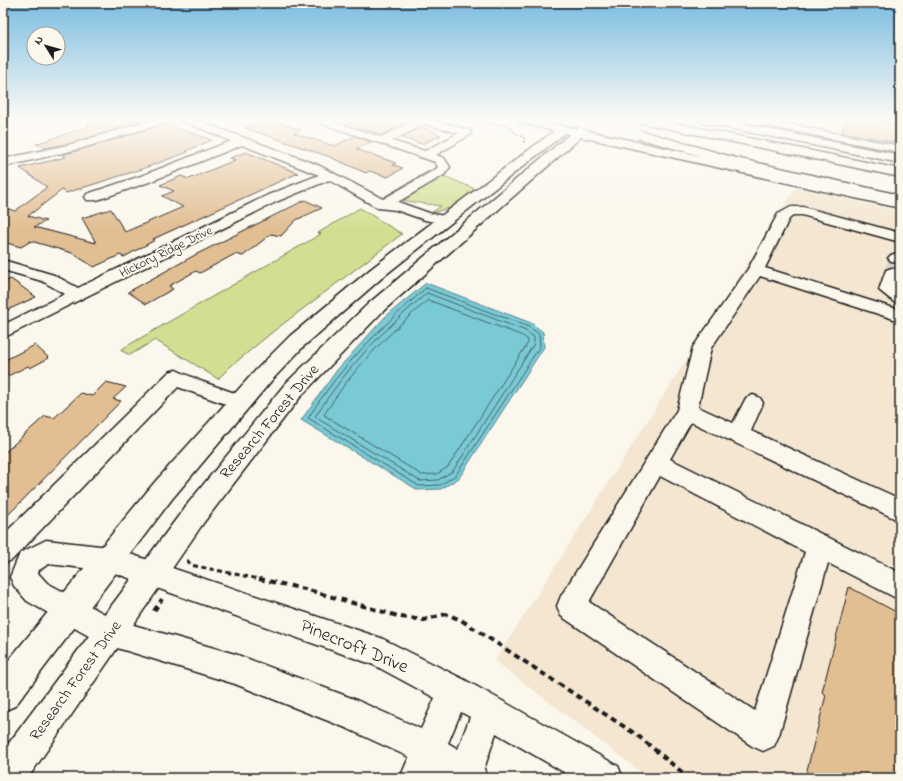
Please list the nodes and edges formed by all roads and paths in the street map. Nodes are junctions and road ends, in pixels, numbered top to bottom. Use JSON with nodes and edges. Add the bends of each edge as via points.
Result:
{"nodes":[{"id":1,"x":33,"y":156,"type":"edge"},
{"id":2,"x":203,"y":156,"type":"edge"},
{"id":3,"x":281,"y":156,"type":"edge"},
{"id":4,"x":431,"y":156,"type":"edge"},
{"id":5,"x":518,"y":156,"type":"edge"},
{"id":6,"x":553,"y":156,"type":"edge"},
{"id":7,"x":686,"y":156,"type":"edge"},
{"id":8,"x":731,"y":156,"type":"edge"},
{"id":9,"x":733,"y":156,"type":"edge"},
{"id":10,"x":819,"y":156,"type":"edge"},
{"id":11,"x":827,"y":156,"type":"edge"},
{"id":12,"x":3,"y":163,"type":"edge"},
{"id":13,"x":900,"y":168,"type":"edge"},
{"id":14,"x":900,"y":173,"type":"edge"},
{"id":15,"x":330,"y":175,"type":"junction"},
{"id":16,"x":900,"y":188,"type":"edge"},
{"id":17,"x":92,"y":197,"type":"dead end"},
{"id":18,"x":900,"y":199,"type":"edge"},
{"id":19,"x":900,"y":204,"type":"edge"},
{"id":20,"x":383,"y":205,"type":"junction"},
{"id":21,"x":444,"y":220,"type":"junction"},
{"id":22,"x":900,"y":238,"type":"edge"},
{"id":23,"x":416,"y":243,"type":"junction"},
{"id":24,"x":896,"y":263,"type":"tunnel mouth"},
{"id":25,"x":424,"y":264,"type":"junction"},
{"id":26,"x":3,"y":265,"type":"edge"},
{"id":27,"x":756,"y":270,"type":"junction"},
{"id":28,"x":78,"y":295,"type":"junction"},
{"id":29,"x":900,"y":298,"type":"edge"},
{"id":30,"x":900,"y":316,"type":"edge"},
{"id":31,"x":3,"y":332,"type":"edge"},
{"id":32,"x":240,"y":402,"type":"junction"},
{"id":33,"x":753,"y":403,"type":"dead end"},
{"id":34,"x":687,"y":411,"type":"junction"},
{"id":35,"x":738,"y":435,"type":"junction"},
{"id":36,"x":656,"y":463,"type":"junction"},
{"id":37,"x":900,"y":510,"type":"edge"},
{"id":38,"x":820,"y":546,"type":"junction"},
{"id":39,"x":3,"y":553,"type":"edge"},
{"id":40,"x":109,"y":559,"type":"junction"},
{"id":41,"x":187,"y":560,"type":"dead end"},
{"id":42,"x":29,"y":562,"type":"junction"},
{"id":43,"x":158,"y":586,"type":"junction"},
{"id":44,"x":900,"y":587,"type":"edge"},
{"id":45,"x":69,"y":610,"type":"junction"},
{"id":46,"x":151,"y":615,"type":"dead end"},
{"id":47,"x":111,"y":634,"type":"junction"},
{"id":48,"x":454,"y":691,"type":"junction"},
{"id":49,"x":3,"y":694,"type":"edge"},
{"id":50,"x":488,"y":711,"type":"junction"},
{"id":51,"x":423,"y":764,"type":"edge"},
{"id":52,"x":467,"y":777,"type":"edge"},
{"id":53,"x":6,"y":778,"type":"edge"},
{"id":54,"x":606,"y":778,"type":"edge"},
{"id":55,"x":689,"y":778,"type":"edge"}],
"edges":[{"from":1,"to":12,"type":"street"},
{"from":2,"to":17,"type":"street"},
{"from":3,"to":15,"type":"street"},
{"from":4,"to":20,"type":"street","via":[[440,160],[444,167],[440,172]]},
{"from":5,"to":21,"type":"main road","name":"Research Forest Drive"},
{"from":6,"to":25,"type":"main road","name":"Research Forest Drive"},
{"from":7,"to":19,"type":"main road"},
{"from":8,"to":18,"type":"main road"},
{"from":9,"to":16,"type":"main road"},
{"from":10,"to":14,"type":"main road"},
{"from":11,"to":13,"type":"main road"},
{"from":15,"to":20,"type":"street"},
{"from":15,"to":28,"type":"street","name":"Hickory Ridge Drive","via":[[273,198]]},
{"from":20,"to":21,"type":"street","via":[[398,206]]},
{"from":20,"to":23,"type":"street","via":[[389,212],[415,223],[420,232]]},
{"from":21,"to":23,"type":"main road","name":"Research Forest Drive"},
{"from":21,"to":25,"type":"main road","via":[[450,228],[436,241]]},
{"from":22,"to":27,"type":"street","via":[[803,211],[791,211],[783,217]]},
{"from":23,"to":32,"type":"main road","name":"Research Forest Drive","via":[[297,341]]},
{"from":24,"to":29,"type":"street","via":[[887,290]]},
{"from":25,"to":43,"type":"main road","name":"Research Forest Drive","via":[[375,308],[293,390],[195,514]]},
{"from":26,"to":28,"type":"street","via":[[48,278]]},
{"from":27,"to":30,"type":"street"},
{"from":27,"to":34,"type":"street","via":[[702,347]]},
{"from":28,"to":31,"type":"street","name":"Hickory Ridge Drive"},
{"from":32,"to":39,"type":"street","via":[[196,387],[176,377]]},
{"from":32,"to":40,"type":"main road","name":"Research Forest Drive","via":[[163,491]]},
{"from":33,"to":35,"type":"street"},
{"from":34,"to":35,"type":"street"},
{"from":34,"to":36,"type":"street"},
{"from":35,"to":37,"type":"street"},
{"from":36,"to":38,"type":"street"},
{"from":36,"to":38,"type":"street","via":[[571,606],[763,735]]},
{"from":38,"to":44,"type":"street"},
{"from":39,"to":42,"type":"street"},
{"from":40,"to":42,"type":"street","name":"Pinecroft Drive","via":[[46,552]]},
{"from":40,"to":43,"type":"street","name":"Pinecroft Drive"},
{"from":40,"to":45,"type":"main road","name":"Research Forest Drive"},
{"from":41,"to":55,"type":"path","via":[[204,568],[305,589],[401,617],[424,620],[446,614],[461,620],[637,736]]},
{"from":42,"to":45,"type":"street","via":[[23,577],[37,592]]},
{"from":43,"to":46,"type":"path"},
{"from":43,"to":47,"type":"main road","name":"Research Forest Drive"},
{"from":43,"to":48,"type":"street","name":"Pinecroft Drive","via":[[381,653]]},
{"from":45,"to":47,"type":"street"},
{"from":45,"to":49,"type":"main road","name":"Research Forest Drive"},
{"from":47,"to":51,"type":"street","via":[[235,670],[354,715]]},
{"from":47,"to":53,"type":"main road","name":"Research Forest Drive"},
{"from":48,"to":50,"type":"street","name":"Pinecroft Drive"},
{"from":48,"to":51,"type":"street"},
{"from":50,"to":52,"type":"street"},
{"from":50,"to":54,"type":"street","name":"Pinecroft Drive"},
{"from":51,"to":52,"type":"street"}]}
